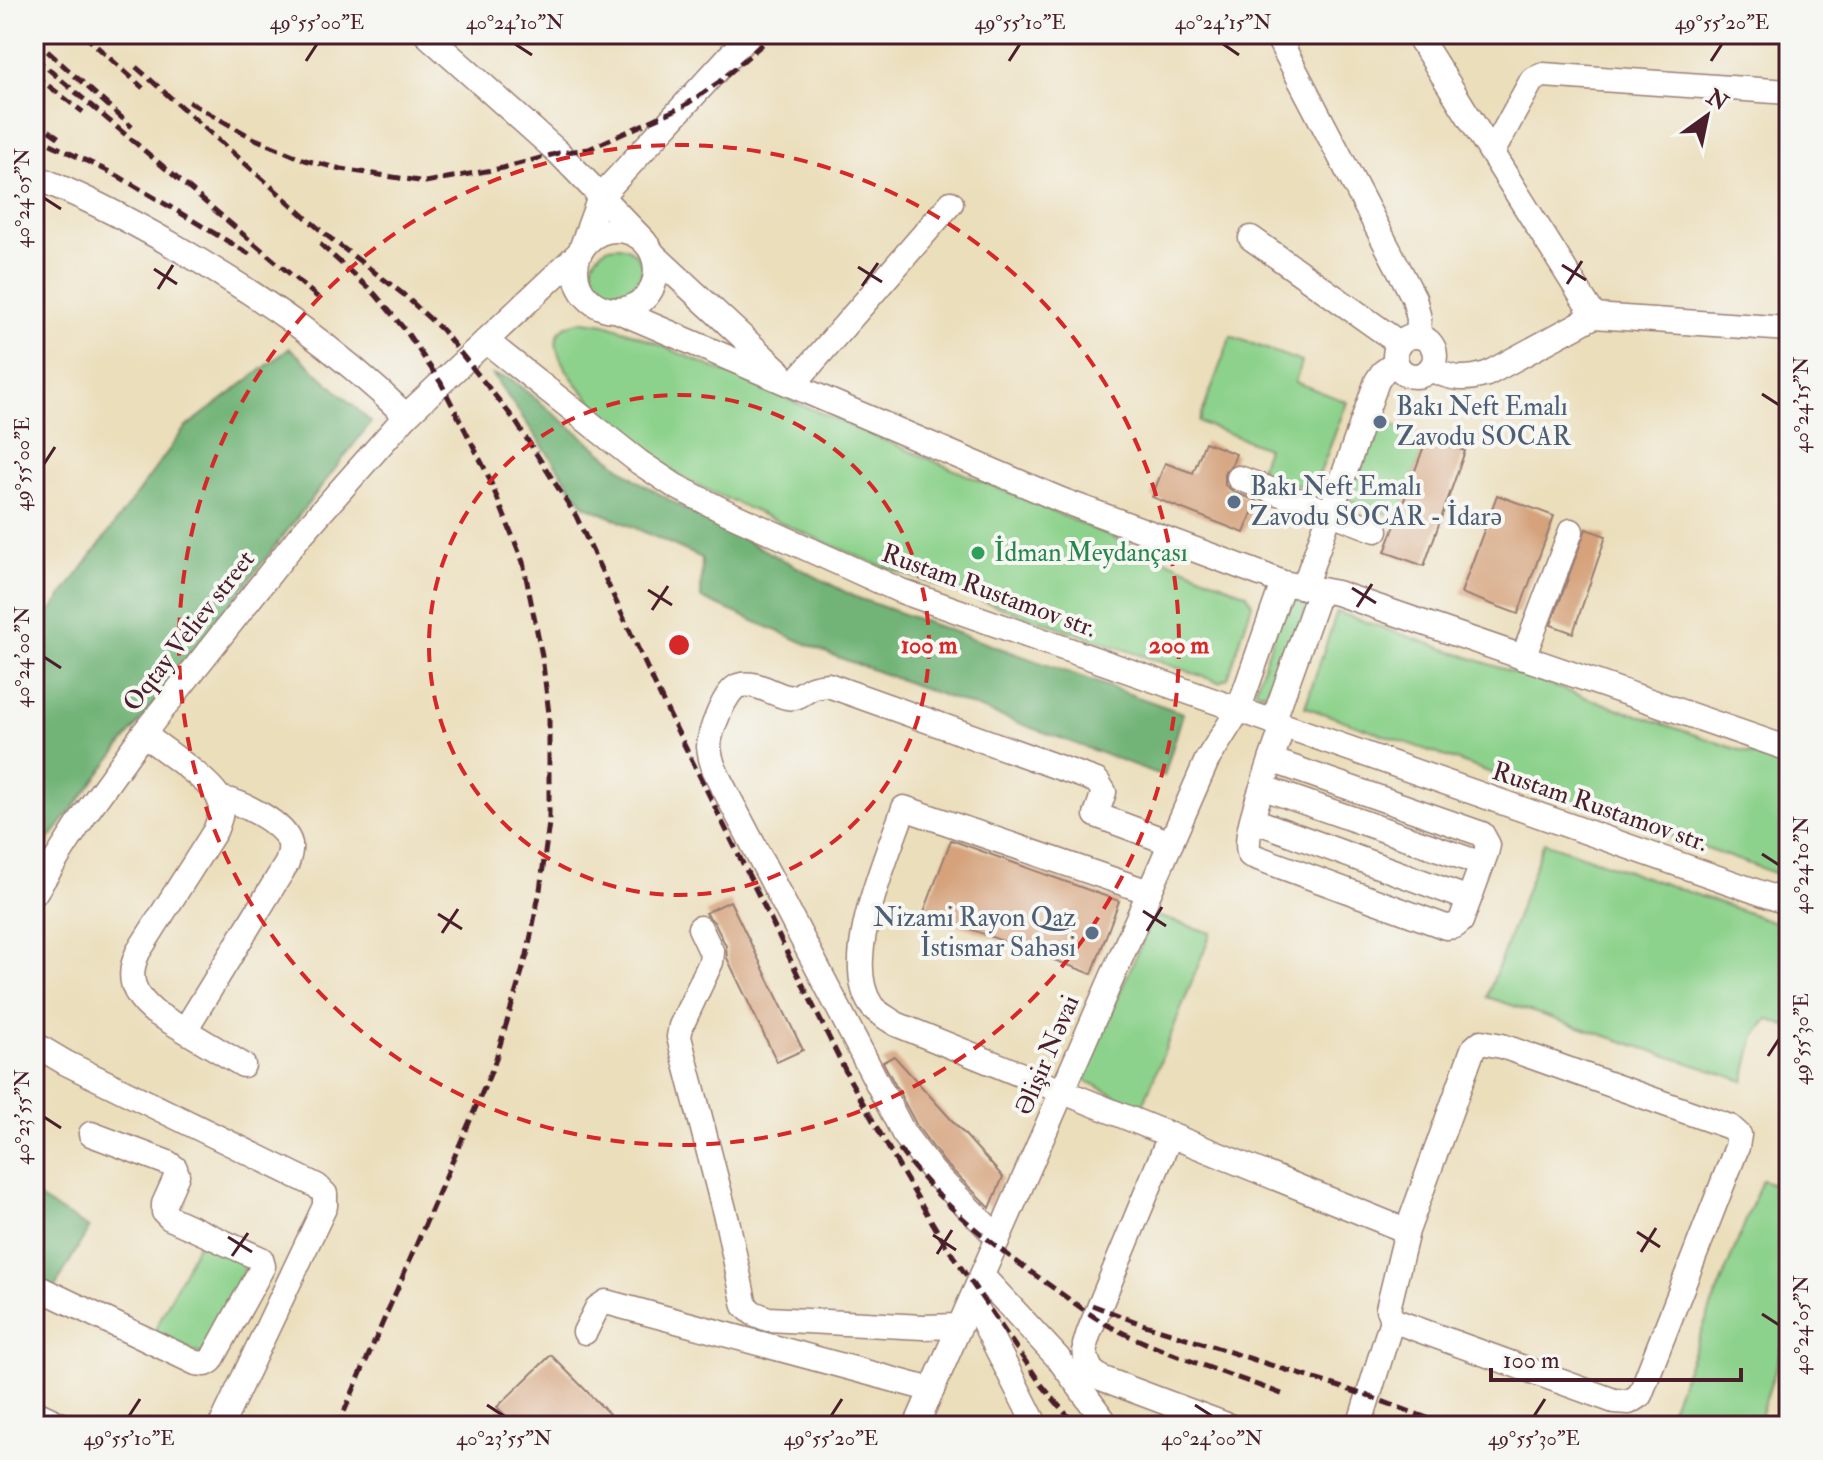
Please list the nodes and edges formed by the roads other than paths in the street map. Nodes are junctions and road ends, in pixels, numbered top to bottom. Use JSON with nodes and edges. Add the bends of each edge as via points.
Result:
{"nodes":[{"id":1,"x":426,"y":34,"type":"edge"},
{"id":2,"x":750,"y":34,"type":"edge"},
{"id":3,"x":1276,"y":34,"type":"edge"},
{"id":4,"x":1417,"y":34,"type":"edge"},
{"id":5,"x":452,"y":42,"type":"edge"},
{"id":6,"x":1789,"y":92,"type":"edge"},
{"id":7,"x":1492,"y":153,"type":"junction"},
{"id":8,"x":34,"y":177,"type":"edge"},
{"id":9,"x":600,"y":197,"type":"junction"},
{"id":10,"x":951,"y":203,"type":"dead end"},
{"id":11,"x":1251,"y":238,"type":"dead end"},
{"id":12,"x":649,"y":247,"type":"junction"},
{"id":13,"x":580,"y":252,"type":"junction"},
{"id":14,"x":616,"y":310,"type":"junction"},
{"id":15,"x":1594,"y":316,"type":"junction"},
{"id":16,"x":1789,"y":329,"type":"edge"},
{"id":17,"x":486,"y":341,"type":"junction"},
{"id":18,"x":1404,"y":347,"type":"junction"},
{"id":19,"x":1430,"y":369,"type":"junction"},
{"id":20,"x":793,"y":385,"type":"junction"},
{"id":21,"x":406,"y":416,"type":"junction"},
{"id":22,"x":1239,"y":478,"type":"dead end"},
{"id":23,"x":1331,"y":512,"type":"junction"},
{"id":24,"x":1376,"y":530,"type":"dead end"},
{"id":25,"x":1571,"y":531,"type":"dead end"},
{"id":26,"x":1302,"y":587,"type":"junction"},
{"id":27,"x":1523,"y":658,"type":"junction"},
{"id":28,"x":1238,"y":711,"type":"junction"},
{"id":29,"x":1278,"y":724,"type":"junction"},
{"id":30,"x":143,"y":734,"type":"junction"},
{"id":31,"x":1789,"y":749,"type":"edge"},
{"id":32,"x":1271,"y":760,"type":"junction"},
{"id":33,"x":1264,"y":788,"type":"junction"},
{"id":34,"x":219,"y":799,"type":"junction"},
{"id":35,"x":1253,"y":820,"type":"junction"},
{"id":36,"x":1171,"y":843,"type":"junction"},
{"id":37,"x":43,"y":859,"type":"edge"},
{"id":38,"x":1482,"y":864,"type":"junction"},
{"id":39,"x":1149,"y":892,"type":"junction"},
{"id":40,"x":34,"y":894,"type":"edge"},
{"id":41,"x":1469,"y":899,"type":"junction"},
{"id":42,"x":1789,"y":903,"type":"edge"},
{"id":43,"x":700,"y":928,"type":"dead end"},
{"id":44,"x":185,"y":1030,"type":"junction"},
{"id":45,"x":34,"y":1044,"type":"edge"},
{"id":46,"x":243,"y":1065,"type":"dead end"},
{"id":47,"x":1062,"y":1092,"type":"junction"},
{"id":48,"x":91,"y":1134,"type":"dead end"},
{"id":49,"x":1170,"y":1136,"type":"junction"},
{"id":50,"x":1407,"y":1231,"type":"junction"},
{"id":51,"x":998,"y":1238,"type":"junction"},
{"id":52,"x":982,"y":1276,"type":"junction"},
{"id":53,"x":34,"y":1289,"type":"edge"},
{"id":54,"x":972,"y":1299,"type":"junction"},
{"id":55,"x":1392,"y":1320,"type":"junction"},
{"id":56,"x":960,"y":1326,"type":"junction"},
{"id":57,"x":585,"y":1332,"type":"dead end"},
{"id":58,"x":932,"y":1390,"type":"junction"},
{"id":59,"x":34,"y":1412,"type":"edge"},
{"id":60,"x":64,"y":1426,"type":"edge"},
{"id":61,"x":221,"y":1426,"type":"edge"},
{"id":62,"x":916,"y":1426,"type":"edge"},
{"id":63,"x":1036,"y":1426,"type":"edge"},
{"id":64,"x":1108,"y":1426,"type":"edge"},
{"id":65,"x":1229,"y":1426,"type":"edge"},
{"id":66,"x":1359,"y":1426,"type":"edge"}],
"edges":[{"from":1,"to":5,"type":"street"},
{"from":2,"to":9,"type":"street"},
{"from":3,"to":18,"type":"street","via":[[1414,298],[1419,319]]},
{"from":4,"to":7,"type":"street"},
{"from":5,"to":9,"type":"street"},
{"from":6,"to":7,"type":"street","via":[[1543,75],[1532,80]]},
{"from":7,"to":15,"type":"street"},
{"from":8,"to":21,"type":"street","via":[[147,230],[277,308],[362,373]]},
{"from":9,"to":12,"type":"street"},
{"from":9,"to":13,"type":"street"},
{"from":10,"to":20,"type":"street"},
{"from":11,"to":18,"type":"street"},
{"from":12,"to":13,"type":"street","via":[[617,230],[602,232]]},
{"from":12,"to":14,"type":"street","via":[[657,269],[654,285],[632,307]]},
{"from":12,"to":20,"type":"street"},
{"from":13,"to":14,"type":"street","via":[[576,268],[587,298]]},
{"from":13,"to":17,"type":"street","name":"Oqtay Veliev street"},
{"from":14,"to":20,"type":"street"},
{"from":15,"to":16,"type":"street"},
{"from":15,"to":19,"type":"street","via":[[1470,380]]},
{"from":17,"to":21,"type":"street","name":"Oqtay Veliev street"},
{"from":17,"to":28,"type":"street","name":"Rustam Rustamov str.","via":[[639,462],[722,510],[914,596]]},
{"from":18,"to":19,"type":"street","via":[[1425,339],[1434,349]]},
{"from":18,"to":19,"type":"street","via":[[1399,369],[1411,376]]},
{"from":18,"to":23,"type":"street","via":[[1377,381]]},
{"from":20,"to":26,"type":"street","via":[[1061,500]]},
{"from":21,"to":30,"type":"street","name":"Oqtay Veliev street","via":[[298,538]]},
{"from":22,"to":23,"type":"street"},
{"from":23,"to":24,"type":"street"},
{"from":23,"to":26,"type":"street"},
{"from":25,"to":27,"type":"street"},
{"from":26,"to":27,"type":"street","via":[[1337,593]]},
{"from":26,"to":28,"type":"street","name":"Əlişir Nəvai"},
{"from":26,"to":29,"type":"street"},
{"from":27,"to":31,"type":"street"},
{"from":28,"to":29,"type":"street","name":"Rustam Rustamov str."},
{"from":28,"to":36,"type":"street","name":"Əlişir Nəvai","via":[[1207,760]]},
{"from":29,"to":32,"type":"street"},
{"from":29,"to":42,"type":"street","name":"Rustam Rustamov str."},
{"from":30,"to":34,"type":"street"},
{"from":30,"to":37,"type":"street","name":"Oqtay Veliev street"},
{"from":32,"to":33,"type":"street"},
{"from":32,"to":38,"type":"street","via":[[1482,834],[1488,845]]},
{"from":33,"to":35,"type":"street"},
{"from":33,"to":38,"type":"street"},
{"from":34,"to":44,"type":"street","via":[[215,831],[138,952],[131,972],[144,1003]]},
{"from":34,"to":44,"type":"street","via":[[244,805],[280,828],[290,853]]},
{"from":35,"to":41,"type":"street"},
{"from":35,"to":41,"type":"street","via":[[1247,849],[1256,859],[1446,927],[1461,921]]},
{"from":36,"to":39,"type":"street","name":"Əlişir Nəvai"},
{"from":36,"to":51,"type":"street","via":[[1096,815],[1104,792],[1097,781],[828,685],[789,698],[742,684],[725,697],[709,743],[718,777],[904,1134]]},
{"from":37,"to":40,"type":"street","name":"Oqtay Veliev street"},
{"from":38,"to":41,"type":"street"},
{"from":39,"to":47,"type":"street","name":"Əlişir Nəvai"},
{"from":39,"to":47,"type":"street","via":[[904,808],[865,923],[860,965],[871,1005],[896,1024]]},
{"from":43,"to":56,"type":"street","via":[[711,962],[679,1037],[745,1306],[768,1319]]},
{"from":44,"to":46,"type":"street"},
{"from":45,"to":61,"type":"street","via":[[325,1194],[325,1206]]},
{"from":47,"to":49,"type":"street"},
{"from":47,"to":51,"type":"street","name":"Əlişir Nəvai"},
{"from":48,"to":53,"type":"street","via":[[175,1168],[164,1212],[261,1259],[263,1266],[206,1364]]},
{"from":49,"to":50,"type":"street"},
{"from":49,"to":65,"type":"street","via":[[1097,1307],[1086,1358],[1101,1378]]},
{"from":50,"to":55,"type":"street","via":[[1388,1309]]},
{"from":50,"to":55,"type":"street","via":[[1473,1049],[1481,1042],[1730,1127],[1739,1135],[1640,1395],[1629,1402]]},
{"from":51,"to":52,"type":"street","name":"Əlişir Nəvai"},
{"from":52,"to":54,"type":"street","name":"Əlişir Nəvai"},
{"from":52,"to":64,"type":"street","via":[[1058,1358]]},
{"from":54,"to":56,"type":"street","name":"Əlişir Nəvai"},
{"from":54,"to":63,"type":"street"},
{"from":55,"to":66,"type":"street"},
{"from":56,"to":58,"type":"street","name":"Əlişir Nəvai"},
{"from":57,"to":58,"type":"street","via":[[606,1302]]},
{"from":58,"to":62,"type":"street","name":"Əlişir Nəvai"},
{"from":59,"to":60,"type":"street"}]}
